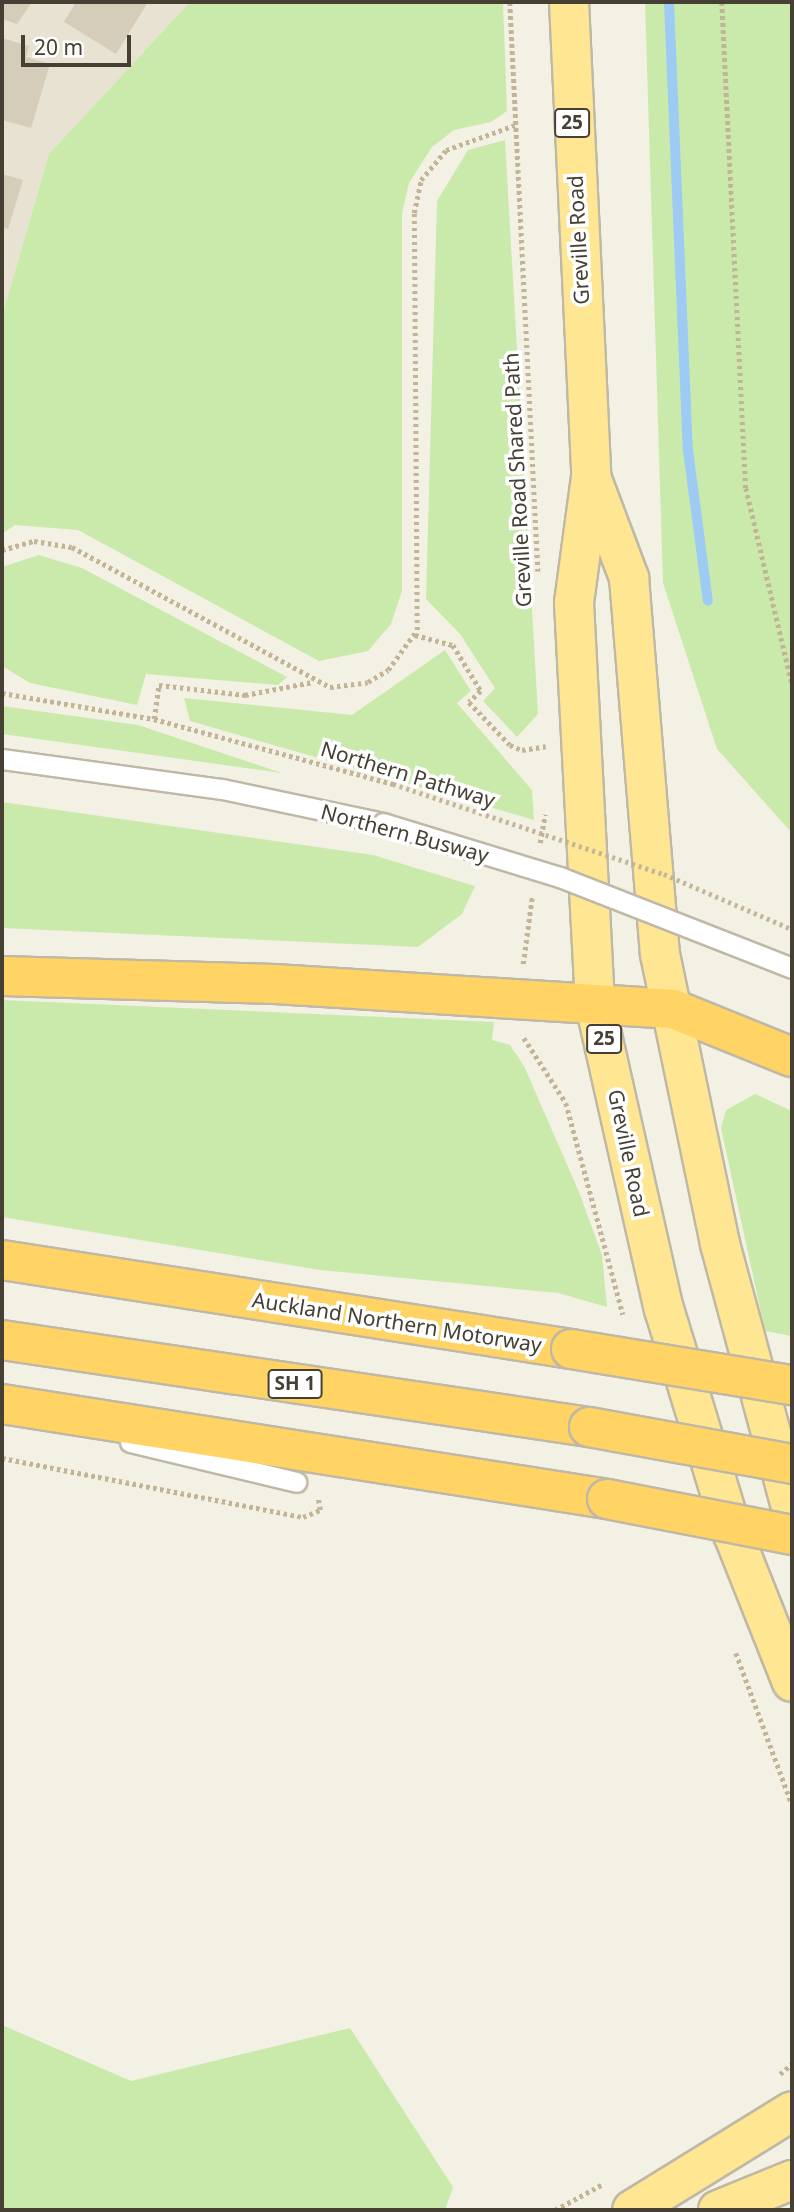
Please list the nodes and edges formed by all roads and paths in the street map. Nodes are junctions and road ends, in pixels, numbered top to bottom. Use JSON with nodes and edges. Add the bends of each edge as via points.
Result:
{"nodes":[{"id":1,"x":510,"y":2,"type":"edge"},
{"id":2,"x":569,"y":2,"type":"edge"},
{"id":3,"x":722,"y":2,"type":"edge"},
{"id":4,"x":515,"y":125,"type":"junction"},
{"id":5,"x":591,"y":477,"type":"junction"},
{"id":6,"x":2,"y":550,"type":"edge"},
{"id":7,"x":538,"y":580,"type":"dead end"},
{"id":8,"x":415,"y":635,"type":"junction"},
{"id":9,"x":314,"y":682,"type":"junction"},
{"id":10,"x":792,"y":684,"type":"edge"},
{"id":11,"x":2,"y":693,"type":"edge"},
{"id":12,"x":154,"y":719,"type":"junction"},
{"id":13,"x":546,"y":732,"type":"dead end"},
{"id":14,"x":547,"y":746,"type":"junction"},
{"id":15,"x":547,"y":757,"type":"dead end"},
{"id":16,"x":2,"y":759,"type":"edge"},
{"id":17,"x":546,"y":804,"type":"dead end"},
{"id":18,"x":538,"y":859,"type":"dead end"},
{"id":19,"x":534,"y":886,"type":"dead end"},
{"id":20,"x":792,"y":929,"type":"edge"},
{"id":21,"x":524,"y":954,"type":"dead end"},
{"id":22,"x":792,"y":968,"type":"edge"},
{"id":23,"x":2,"y":976,"type":"edge"},
{"id":24,"x":595,"y":1004,"type":"junction"},
{"id":25,"x":673,"y":1009,"type":"junction"},
{"id":26,"x":792,"y":1057,"type":"edge"},
{"id":27,"x":2,"y":1260,"type":"edge"},
{"id":28,"x":2,"y":1340,"type":"edge"},
{"id":29,"x":792,"y":1385,"type":"edge"},
{"id":30,"x":2,"y":1404,"type":"edge"},
{"id":31,"x":2,"y":1410,"type":"edge"},
{"id":32,"x":2,"y":1458,"type":"edge"},
{"id":33,"x":792,"y":1464,"type":"edge"},
{"id":34,"x":296,"y":1482,"type":"joint"},
{"id":35,"x":792,"y":1510,"type":"edge"},
{"id":36,"x":792,"y":1535,"type":"edge"},
{"id":37,"x":792,"y":1682,"type":"edge"},
{"id":38,"x":792,"y":2110,"type":"edge"},
{"id":39,"x":792,"y":2180,"type":"edge"},
{"id":40,"x":632,"y":2210,"type":"edge"},
{"id":41,"x":718,"y":2210,"type":"edge"}],
"edges":[{"from":1,"to":4,"type":"path","name":"Greville Road Shared Path"},
{"from":2,"to":5,"type":"main road","name":"Greville Road","number":"25"},
{"from":3,"to":10,"type":"path","via":[[746,488]]},
{"from":4,"to":7,"type":"path","name":"Greville Road Shared Path"},
{"from":4,"to":8,"type":"path","via":[[446,150],[421,180],[414,213]]},
{"from":5,"to":24,"type":"main road","name":"Greville Road","number":"25","via":[[574,603]]},
{"from":5,"to":25,"type":"main road","name":"Greville Road","number":"25","via":[[629,578],[660,954]]},
{"from":6,"to":9,"type":"path","via":[[34,541],[72,547]]},
{"from":8,"to":9,"type":"path","via":[[404,657],[368,682],[330,687]]},
{"from":8,"to":14,"type":"path","via":[[453,645],[481,691],[469,702],[510,745],[522,750]]},
{"from":9,"to":12,"type":"path","via":[[245,695],[159,685]]},
{"from":11,"to":12,"type":"path","name":"Northern Pathway"},
{"from":12,"to":20,"type":"path","name":"Northern Pathway","bridge":true,"via":[[393,784],[664,874]]},
{"from":13,"to":14,"type":"path"},
{"from":14,"to":15,"type":"path"},
{"from":16,"to":22,"type":"lane","name":"Northern Busway","bridge":true,"via":[[222,789],[383,823],[559,877]]},
{"from":17,"to":18,"type":"path"},
{"from":19,"to":21,"type":"path"},
{"from":23,"to":24,"type":"highway"},
{"from":24,"to":25,"type":"highway"},
{"from":24,"to":37,"type":"main road","name":"Greville Road","number":"25","via":[[664,1309],[733,1534]]},
{"from":25,"to":26,"type":"highway"},
{"from":25,"to":35,"type":"main road","name":"Greville Road","number":"25","via":[[720,1244]]},
{"from":27,"to":29,"type":"highway","name":"Auckland Northern Motorway","bridge":true},
{"from":28,"to":33,"type":"highway","number":"SH 1","bridge":true,"via":[[589,1427]]},
{"from":30,"to":36,"type":"highway","bridge":true,"via":[[607,1499]]},
{"from":31,"to":34,"type":"lane"},
{"from":32,"to":34,"type":"path","via":[[303,1517],[320,1510],[318,1493]]},
{"from":38,"to":40,"type":"main road"},
{"from":39,"to":41,"type":"main road"}]}
